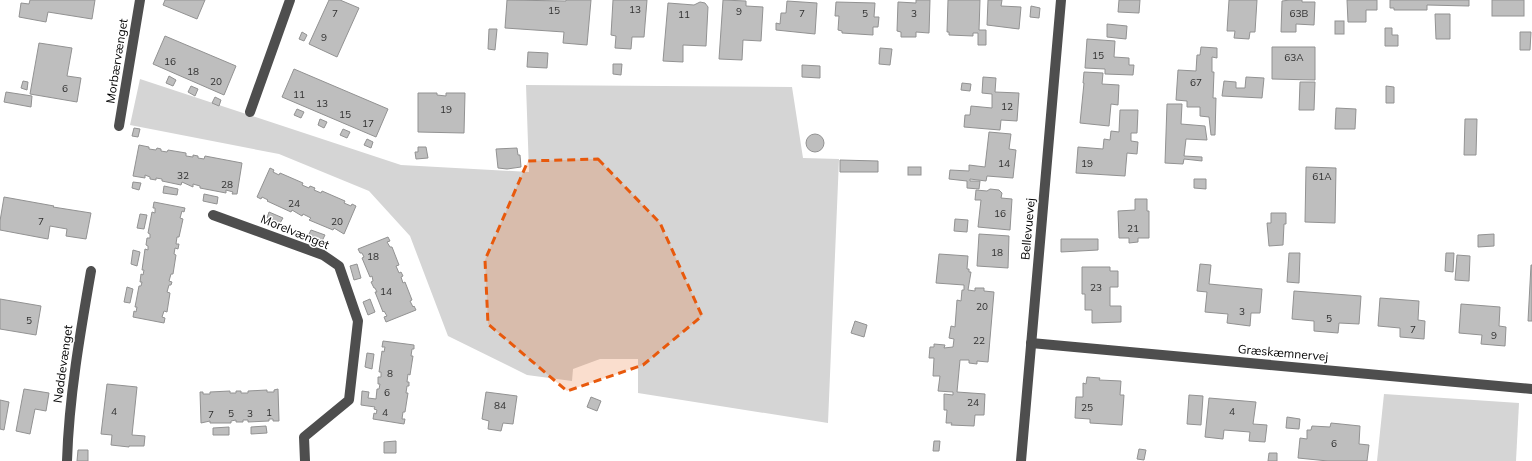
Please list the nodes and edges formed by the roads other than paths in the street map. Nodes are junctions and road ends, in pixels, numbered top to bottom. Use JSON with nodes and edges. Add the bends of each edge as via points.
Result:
{"nodes":[{"id":1,"x":140,"y":0,"type":"edge"},
{"id":2,"x":290,"y":0,"type":"edge"},
{"id":3,"x":1061,"y":0,"type":"edge"},
{"id":4,"x":250,"y":112,"type":"dead end"},
{"id":5,"x":119,"y":126,"type":"dead end"},
{"id":6,"x":213,"y":215,"type":"dead end"},
{"id":7,"x":91,"y":271,"type":"dead end"},
{"id":8,"x":1031,"y":343,"type":"junction"},
{"id":9,"x":1532,"y":389,"type":"edge"},
{"id":10,"x":67,"y":461,"type":"edge"},
{"id":11,"x":305,"y":461,"type":"edge"},
{"id":12,"x":1021,"y":461,"type":"edge"}],
"edges":[{"from":1,"to":5,"type":"street","name":"Morbærvænget"},
{"from":2,"to":4,"type":"street"},
{"from":3,"to":8,"type":"street","name":"Bellevuevej"},
{"from":6,"to":11,"type":"street","name":"Morelvænget","via":[[323,255],[338,266],[358,321],[349,400],[304,437]]},
{"from":7,"to":10,"type":"street","name":"Nøddevænget","via":[[75,362],[68,422]]},
{"from":8,"to":9,"type":"street","name":"Græskæmnervej"},
{"from":8,"to":12,"type":"street","name":"Bellevuevej"}]}
